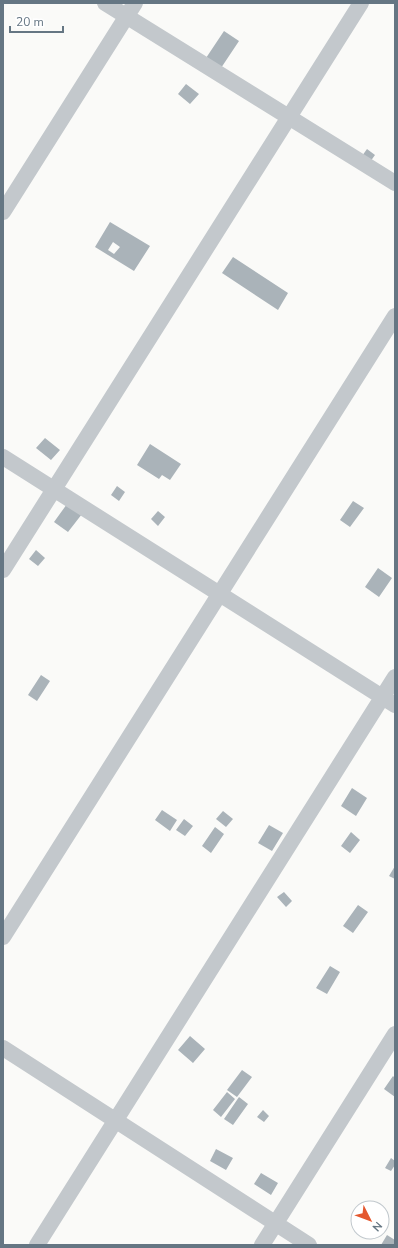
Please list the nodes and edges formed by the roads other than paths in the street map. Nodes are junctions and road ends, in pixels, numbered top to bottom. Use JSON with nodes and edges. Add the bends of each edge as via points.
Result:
{"nodes":[{"id":1,"x":105,"y":3,"type":"edge"},
{"id":2,"x":361,"y":3,"type":"edge"},
{"id":3,"x":130,"y":10,"type":"edge"},
{"id":4,"x":289,"y":117,"type":"junction"},
{"id":5,"x":395,"y":184,"type":"edge"},
{"id":6,"x":3,"y":212,"type":"edge"},
{"id":7,"x":395,"y":316,"type":"edge"},
{"id":8,"x":3,"y":457,"type":"edge"},
{"id":9,"x":54,"y":489,"type":"junction"},
{"id":10,"x":3,"y":570,"type":"edge"},
{"id":11,"x":219,"y":594,"type":"junction"},
{"id":12,"x":395,"y":677,"type":"edge"},
{"id":13,"x":389,"y":701,"type":"edge"},
{"id":14,"x":3,"y":937,"type":"edge"},
{"id":15,"x":395,"y":1034,"type":"edge"},
{"id":16,"x":3,"y":1048,"type":"edge"},
{"id":17,"x":115,"y":1120,"type":"junction"},
{"id":18,"x":276,"y":1223,"type":"junction"},
{"id":19,"x":37,"y":1245,"type":"edge"},
{"id":20,"x":262,"y":1245,"type":"edge"},
{"id":21,"x":309,"y":1245,"type":"edge"}],
"edges":[{"from":1,"to":3,"type":"street"},
{"from":2,"to":4,"type":"street"},
{"from":3,"to":4,"type":"street"},
{"from":3,"to":6,"type":"street"},
{"from":4,"to":5,"type":"street"},
{"from":4,"to":9,"type":"street"},
{"from":7,"to":11,"type":"street"},
{"from":8,"to":9,"type":"street"},
{"from":9,"to":10,"type":"street"},
{"from":9,"to":11,"type":"street"},
{"from":11,"to":13,"type":"street"},
{"from":11,"to":14,"type":"street"},
{"from":12,"to":13,"type":"street"},
{"from":13,"to":17,"type":"street"},
{"from":15,"to":18,"type":"street"},
{"from":16,"to":17,"type":"street"},
{"from":17,"to":18,"type":"street"},
{"from":17,"to":19,"type":"street"},
{"from":18,"to":20,"type":"street"},
{"from":18,"to":21,"type":"street"}]}
